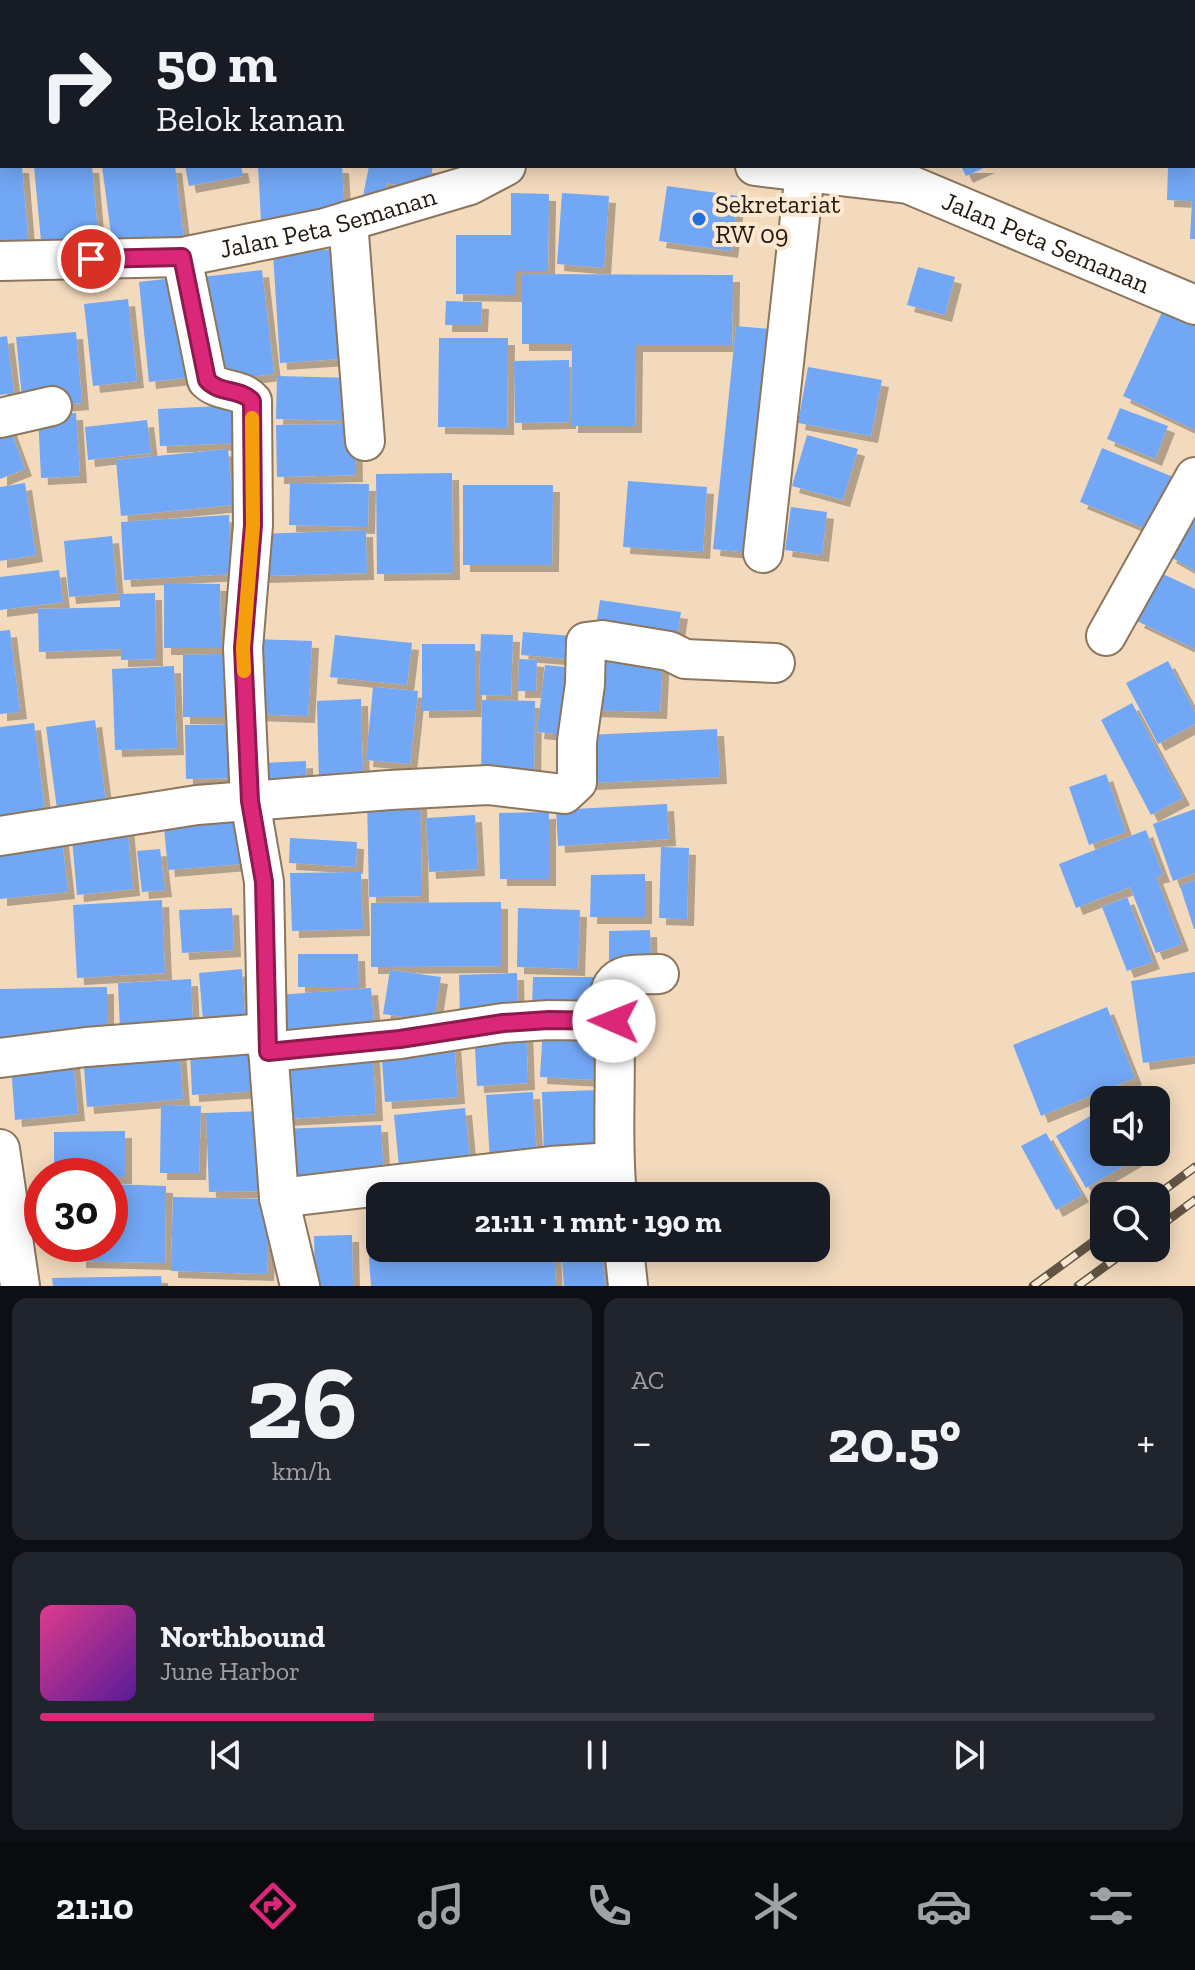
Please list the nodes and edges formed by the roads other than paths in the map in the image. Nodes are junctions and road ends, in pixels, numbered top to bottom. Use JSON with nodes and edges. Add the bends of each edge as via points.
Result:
{"nodes":[{"id":1,"x":502,"y":168,"type":"edge"},
{"id":2,"x":772,"y":168,"type":"edge"},
{"id":3,"x":805,"y":172,"type":"junction"},
{"id":4,"x":908,"y":175,"type":"edge"},
{"id":5,"x":348,"y":221,"type":"junction"},
{"id":6,"x":182,"y":257,"type":"junction"},
{"id":7,"x":0,"y":261,"type":"edge"},
{"id":8,"x":1195,"y":305,"type":"edge"},
{"id":9,"x":52,"y":406,"type":"dead end"},
{"id":10,"x":0,"y":418,"type":"edge"},
{"id":11,"x":365,"y":441,"type":"dead end"},
{"id":12,"x":1195,"y":477,"type":"edge"},
{"id":13,"x":763,"y":553,"type":"dead end"},
{"id":14,"x":1106,"y":636,"type":"dead end"},
{"id":15,"x":775,"y":663,"type":"dead end"},
{"id":16,"x":250,"y":801,"type":"junction"},
{"id":17,"x":0,"y":836,"type":"edge"},
{"id":18,"x":659,"y":974,"type":"dead end"},
{"id":19,"x":614,"y":1021,"type":"junction"},
{"id":20,"x":268,"y":1042,"type":"junction"},
{"id":21,"x":0,"y":1058,"type":"edge"},
{"id":22,"x":0,"y":1149,"type":"edge"},
{"id":23,"x":615,"y":1179,"type":"edge"},
{"id":24,"x":279,"y":1198,"type":"junction"},
{"id":25,"x":6,"y":1238,"type":"edge"},
{"id":26,"x":625,"y":1262,"type":"edge"},
{"id":27,"x":20,"y":1286,"type":"edge"},
{"id":28,"x":300,"y":1286,"type":"edge"},
{"id":29,"x":628,"y":1286,"type":"edge"}],
"edges":[{"from":1,"to":5,"type":"street","name":"Jalan Peta Semanan","via":[[470,185]]},
{"from":2,"to":3,"type":"street","name":"Jalan Peta Semanan"},
{"from":3,"to":4,"type":"street","name":"Jalan Peta Semanan"},
{"from":3,"to":13,"type":"street"},
{"from":4,"to":8,"type":"street","name":"Jalan Peta Semanan"},
{"from":5,"to":6,"type":"street","name":"Jalan Peta Semanan"},
{"from":5,"to":11,"type":"street"},
{"from":6,"to":7,"type":"street","name":"Jalan Peta Semanan"},
{"from":6,"to":16,"type":"street","via":[[207,380],[252,401],[253,525],[243,648]]},
{"from":9,"to":10,"type":"street"},
{"from":12,"to":14,"type":"street"},
{"from":15,"to":16,"type":"street","via":[[685,659],[669,651],[586,642],[577,782],[564,794],[488,785]]},
{"from":16,"to":17,"type":"street"},
{"from":16,"to":20,"type":"street","via":[[264,882]]},
{"from":18,"to":19,"type":"street","via":[[626,975],[614,983]]},
{"from":19,"to":20,"type":"street","via":[[503,1023],[400,1039]]},
{"from":19,"to":23,"type":"street"},
{"from":20,"to":21,"type":"street","via":[[86,1047]]},
{"from":20,"to":24,"type":"street"},
{"from":22,"to":25,"type":"street"},
{"from":23,"to":24,"type":"street","via":[[551,1166]]},
{"from":24,"to":28,"type":"street"},
{"from":25,"to":27,"type":"street"},
{"from":26,"to":29,"type":"street"}]}
